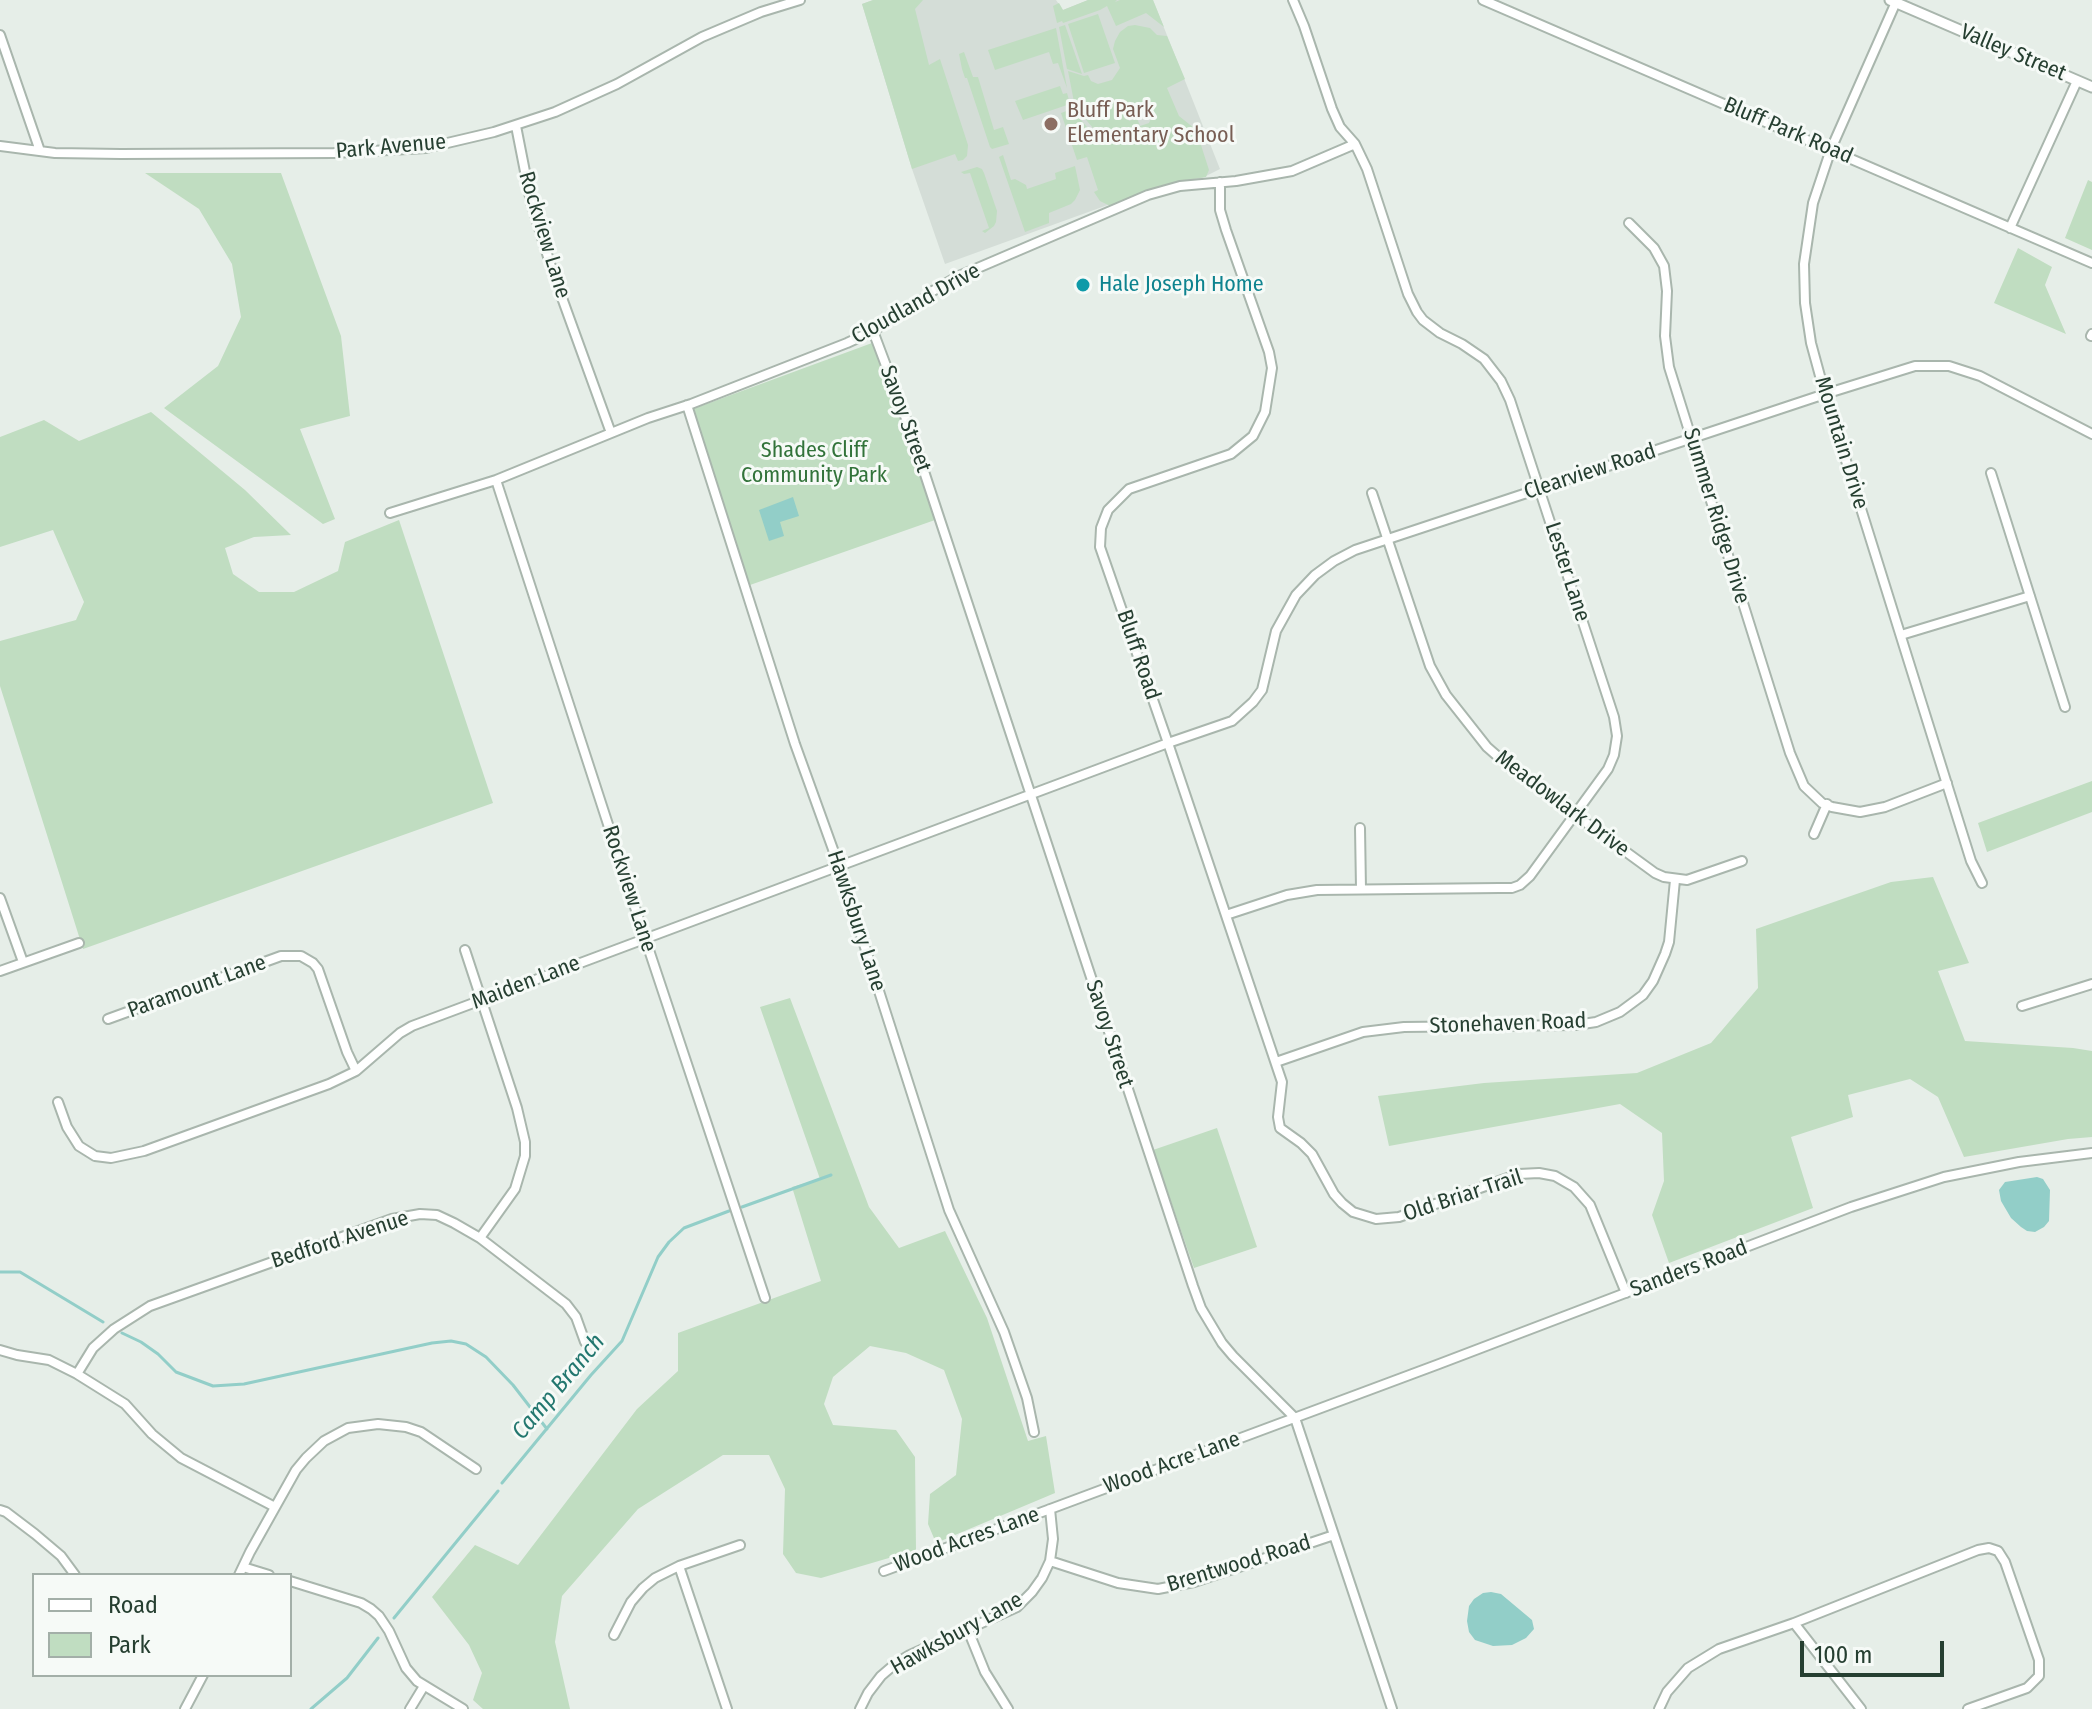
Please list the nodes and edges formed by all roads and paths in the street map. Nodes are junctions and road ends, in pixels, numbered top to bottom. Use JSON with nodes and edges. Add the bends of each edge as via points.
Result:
{"nodes":[{"id":1,"x":800,"y":0,"type":"edge"},
{"id":2,"x":1293,"y":0,"type":"edge"},
{"id":3,"x":1483,"y":0,"type":"edge"},
{"id":4,"x":1893,"y":1,"type":"edge"},
{"id":5,"x":0,"y":35,"type":"edge"},
{"id":6,"x":2077,"y":81,"type":"junction"},
{"id":7,"x":2092,"y":87,"type":"edge"},
{"id":8,"x":516,"y":126,"type":"junction"},
{"id":9,"x":1355,"y":144,"type":"junction"},
{"id":10,"x":0,"y":146,"type":"edge"},
{"id":11,"x":1831,"y":149,"type":"junction"},
{"id":12,"x":40,"y":151,"type":"junction"},
{"id":13,"x":1220,"y":182,"type":"junction"},
{"id":14,"x":1629,"y":223,"type":"dead end"},
{"id":15,"x":2010,"y":228,"type":"junction"},
{"id":16,"x":2092,"y":263,"type":"edge"},
{"id":17,"x":873,"y":331,"type":"junction"},
{"id":18,"x":1825,"y":394,"type":"junction"},
{"id":19,"x":687,"y":405,"type":"junction"},
{"id":20,"x":611,"y":433,"type":"junction"},
{"id":21,"x":2092,"y":434,"type":"edge"},
{"id":22,"x":1692,"y":439,"type":"junction"},
{"id":23,"x":1991,"y":473,"type":"dead end"},
{"id":24,"x":496,"y":480,"type":"junction"},
{"id":25,"x":1539,"y":489,"type":"junction"},
{"id":26,"x":1372,"y":493,"type":"dead end"},
{"id":27,"x":390,"y":513,"type":"dead end"},
{"id":28,"x":1387,"y":539,"type":"junction"},
{"id":29,"x":2030,"y":596,"type":"junction"},
{"id":30,"x":1901,"y":635,"type":"junction"},
{"id":31,"x":2065,"y":707,"type":"dead end"},
{"id":32,"x":1168,"y":743,"type":"junction"},
{"id":33,"x":1947,"y":783,"type":"junction"},
{"id":34,"x":1030,"y":795,"type":"junction"},
{"id":35,"x":1827,"y":804,"type":"junction"},
{"id":36,"x":1576,"y":815,"type":"junction"},
{"id":37,"x":1360,"y":828,"type":"dead end"},
{"id":38,"x":1814,"y":834,"type":"dead end"},
{"id":39,"x":1742,"y":861,"type":"dead end"},
{"id":40,"x":839,"y":866,"type":"junction"},
{"id":41,"x":1675,"y":880,"type":"junction"},
{"id":42,"x":1982,"y":883,"type":"dead end"},
{"id":43,"x":1361,"y":889,"type":"junction"},
{"id":44,"x":0,"y":898,"type":"edge"},
{"id":45,"x":1226,"y":915,"type":"junction"},
{"id":46,"x":645,"y":938,"type":"junction"},
{"id":47,"x":79,"y":943,"type":"dead end"},
{"id":48,"x":465,"y":950,"type":"dead end"},
{"id":49,"x":23,"y":962,"type":"junction"},
{"id":50,"x":0,"y":971,"type":"edge"},
{"id":51,"x":2092,"y":984,"type":"edge"},
{"id":52,"x":482,"y":999,"type":"junction"},
{"id":53,"x":2022,"y":1006,"type":"dead end"},
{"id":54,"x":108,"y":1019,"type":"dead end"},
{"id":55,"x":1276,"y":1062,"type":"junction"},
{"id":56,"x":356,"y":1071,"type":"junction"},
{"id":57,"x":58,"y":1102,"type":"dead end"},
{"id":58,"x":2092,"y":1153,"type":"edge"},
{"id":59,"x":1334,"y":1194,"type":"joint"},
{"id":60,"x":480,"y":1238,"type":"junction"},
{"id":61,"x":1626,"y":1293,"type":"junction"},
{"id":62,"x":765,"y":1298,"type":"dead end"},
{"id":63,"x":585,"y":1342,"type":"dead end"},
{"id":64,"x":0,"y":1350,"type":"edge"},
{"id":65,"x":77,"y":1374,"type":"junction"},
{"id":66,"x":1295,"y":1418,"type":"junction"},
{"id":67,"x":1034,"y":1432,"type":"dead end"},
{"id":68,"x":476,"y":1469,"type":"dead end"},
{"id":69,"x":275,"y":1507,"type":"junction"},
{"id":70,"x":1050,"y":1509,"type":"junction"},
{"id":71,"x":0,"y":1510,"type":"edge"},
{"id":72,"x":1334,"y":1535,"type":"junction"},
{"id":73,"x":740,"y":1545,"type":"dead end"},
{"id":74,"x":1050,"y":1561,"type":"junction"},
{"id":75,"x":679,"y":1566,"type":"junction"},
{"id":76,"x":241,"y":1571,"type":"edge"},
{"id":77,"x":884,"y":1571,"type":"dead end"},
{"id":78,"x":74,"y":1573,"type":"edge"},
{"id":79,"x":292,"y":1582,"type":"edge"},
{"id":80,"x":1794,"y":1623,"type":"junction"},
{"id":81,"x":968,"y":1630,"type":"junction"},
{"id":82,"x":614,"y":1635,"type":"dead end"},
{"id":83,"x":200,"y":1677,"type":"edge"},
{"id":84,"x":424,"y":1686,"type":"junction"},
{"id":85,"x":185,"y":1709,"type":"edge"},
{"id":86,"x":410,"y":1709,"type":"edge"},
{"id":87,"x":463,"y":1709,"type":"edge"},
{"id":88,"x":727,"y":1709,"type":"edge"},
{"id":89,"x":860,"y":1709,"type":"edge"},
{"id":90,"x":1008,"y":1709,"type":"edge"},
{"id":91,"x":1392,"y":1709,"type":"edge"},
{"id":92,"x":1659,"y":1709,"type":"edge"},
{"id":93,"x":1861,"y":1709,"type":"edge"},
{"id":94,"x":1968,"y":1709,"type":"edge"}],
"edges":[{"from":1,"to":8,"type":"street","name":"Park Avenue","via":[[702,37],[606,90]]},
{"from":2,"to":9,"type":"street","name":"Lester Lane","via":[[1332,109]]},
{"from":3,"to":11,"type":"street","name":"Bluff Park Road"},
{"from":4,"to":6,"type":"street","name":"Valley Street"},
{"from":4,"to":11,"type":"street","name":"Mountain Drive"},
{"from":5,"to":12,"type":"street"},
{"from":6,"to":7,"type":"street","name":"Valley Street"},
{"from":6,"to":15,"type":"street"},
{"from":8,"to":12,"type":"street","name":"Park Avenue","via":[[412,149]]},
{"from":8,"to":20,"type":"street","name":"Rockview Lane","via":[[531,202]]},
{"from":9,"to":13,"type":"street","name":"Cloudland Drive","via":[[1292,171]]},
{"from":9,"to":25,"type":"street","name":"Lester Lane","via":[[1417,312],[1484,359],[1501,381]]},
{"from":10,"to":12,"type":"street","name":"Park Avenue"},
{"from":11,"to":15,"type":"street","name":"Bluff Park Road"},
{"from":11,"to":18,"type":"street","name":"Mountain Drive","via":[[1813,203],[1804,264],[1807,323]]},
{"from":13,"to":17,"type":"street","name":"Cloudland Drive","via":[[1148,195],[972,270]]},
{"from":13,"to":32,"type":"street","name":"Bluff Road","via":[[1220,210],[1269,352],[1272,368],[1265,412],[1253,436],[1231,454],[1129,489],[1108,510],[1101,528],[1100,547]]},
{"from":14,"to":22,"type":"street","name":"Summer Ridge Drive","via":[[1664,266],[1666,349]]},
{"from":15,"to":16,"type":"street","name":"Bluff Park Road"},
{"from":17,"to":19,"type":"street","name":"Cloudland Drive"},
{"from":17,"to":34,"type":"street","name":"Savoy Street"},
{"from":18,"to":21,"type":"street","name":"Clearview Road","via":[[1915,366],[1949,366],[1980,376]]},
{"from":18,"to":22,"type":"street","name":"Clearview Road"},
{"from":18,"to":30,"type":"street","name":"Mountain Drive"},
{"from":19,"to":20,"type":"street","name":"Cloudland Drive"},
{"from":19,"to":40,"type":"street","name":"Hawksbury Lane"},
{"from":20,"to":24,"type":"street","name":"Cloudland Drive"},
{"from":22,"to":25,"type":"street","name":"Clearview Road"},
{"from":22,"to":35,"type":"street","name":"Summer Ridge Drive","via":[[1797,772],[1804,786]]},
{"from":23,"to":29,"type":"street"},
{"from":24,"to":27,"type":"street","name":"Cloudland Drive"},
{"from":24,"to":46,"type":"street","name":"Rockview Lane"},
{"from":25,"to":28,"type":"street","name":"Clearview Road"},
{"from":25,"to":36,"type":"street","name":"Lester Lane","via":[[1617,736],[1608,769]]},
{"from":26,"to":28,"type":"street","name":"Meadowlark Drive"},
{"from":28,"to":32,"type":"street","name":"Clearview Road","via":[[1334,561],[1296,595],[1276,631],[1262,690],[1244,712]]},
{"from":28,"to":36,"type":"street","name":"Meadowlark Drive","via":[[1430,666],[1446,695],[1487,747]]},
{"from":29,"to":30,"type":"street"},
{"from":29,"to":31,"type":"street"},
{"from":30,"to":33,"type":"street","name":"Mountain Drive"},
{"from":32,"to":34,"type":"street","name":"Clearview Road"},
{"from":32,"to":45,"type":"street","name":"Bluff Road"},
{"from":33,"to":35,"type":"street","via":[[1870,812]]},
{"from":33,"to":42,"type":"street","name":"Mountain Drive"},
{"from":34,"to":40,"type":"street","name":"Maiden Lane"},
{"from":34,"to":66,"type":"street","name":"Savoy Street","via":[[1201,1308],[1233,1356]]},
{"from":35,"to":38,"type":"street"},
{"from":36,"to":41,"type":"street","name":"Meadowlark Drive","via":[[1655,873]]},
{"from":36,"to":43,"type":"street","name":"Lester Lane","via":[[1530,876],[1512,888]]},
{"from":37,"to":43,"type":"street"},
{"from":39,"to":41,"type":"street"},
{"from":40,"to":46,"type":"street","name":"Maiden Lane"},
{"from":40,"to":67,"type":"street","name":"Hawksbury Lane","via":[[949,1210],[1004,1332]]},
{"from":41,"to":55,"type":"street","name":"Stonehaven Road","via":[[1669,942],[1653,981],[1643,995],[1607,1018],[1576,1025],[1384,1029]]},
{"from":43,"to":45,"type":"street","name":"Lester Lane","via":[[1302,892]]},
{"from":44,"to":49,"type":"street"},
{"from":45,"to":55,"type":"street","name":"Bluff Road"},
{"from":46,"to":52,"type":"street","name":"Maiden Lane"},
{"from":46,"to":62,"type":"street","name":"Rockview Lane"},
{"from":47,"to":49,"type":"street"},
{"from":48,"to":52,"type":"street"},
{"from":49,"to":50,"type":"street"},
{"from":51,"to":53,"type":"street"},
{"from":52,"to":56,"type":"street","name":"Maiden Lane","via":[[412,1026]]},
{"from":52,"to":60,"type":"street","via":[[520,1117],[525,1156],[515,1189]]},
{"from":54,"to":56,"type":"street","name":"Paramount Lane","via":[[281,956],[301,956],[318,969]]},
{"from":55,"to":59,"type":"street","name":"Bluff Road","via":[[1282,1082],[1280,1128],[1312,1154]]},
{"from":56,"to":57,"type":"street","name":"Maiden Lane","via":[[120,1157],[95,1156],[79,1146]]},
{"from":58,"to":61,"type":"street","name":"Sanders Road","via":[[2019,1162],[1912,1186]]},
{"from":59,"to":61,"type":"street","name":"Old Briar Trail","via":[[1353,1212],[1376,1219],[1399,1217],[1519,1174],[1555,1176],[1590,1205]]},
{"from":60,"to":63,"type":"street","name":"Bedford Avenue","via":[[566,1304]]},
{"from":60,"to":65,"type":"street","name":"Bedford Avenue","via":[[437,1215],[392,1219],[150,1306],[93,1348]]},
{"from":61,"to":66,"type":"street","name":"Sanders Road"},
{"from":64,"to":65,"type":"street","via":[[49,1360]]},
{"from":65,"to":69,"type":"street","via":[[125,1404],[181,1458]]},
{"from":66,"to":70,"type":"street","name":"Wood Acre Lane"},
{"from":66,"to":72,"type":"street","name":"Savoy Street"},
{"from":68,"to":69,"type":"street","via":[[421,1432],[391,1424],[361,1425],[316,1448]]},
{"from":69,"to":76,"type":"street"},
{"from":70,"to":74,"type":"street","name":"Hawksbury Lane"},
{"from":70,"to":77,"type":"street","name":"Wood Acres Lane"},
{"from":71,"to":78,"type":"street","via":[[53,1549]]},
{"from":72,"to":74,"type":"street","name":"Brentwood Road","via":[[1158,1589],[1118,1583]]},
{"from":72,"to":91,"type":"street","name":"Savoy Street"},
{"from":73,"to":75,"type":"street"},
{"from":74,"to":81,"type":"street","name":"Hawksbury Lane","via":[[1017,1607]]},
{"from":75,"to":82,"type":"street","via":[[643,1588]]},
{"from":75,"to":88,"type":"street"},
{"from":79,"to":84,"type":"street","via":[[371,1609],[389,1631],[406,1668]]},
{"from":80,"to":92,"type":"street","via":[[1719,1649],[1688,1668]]},
{"from":80,"to":93,"type":"street"},
{"from":80,"to":94,"type":"street","via":[[1978,1550],[1998,1551],[2039,1660],[2039,1676],[2027,1688]]},
{"from":81,"to":89,"type":"street","name":"Hawksbury Lane","via":[[895,1664]]},
{"from":81,"to":90,"type":"street"},
{"from":83,"to":85,"type":"street"},
{"from":84,"to":86,"type":"street"},
{"from":84,"to":87,"type":"street"}]}
